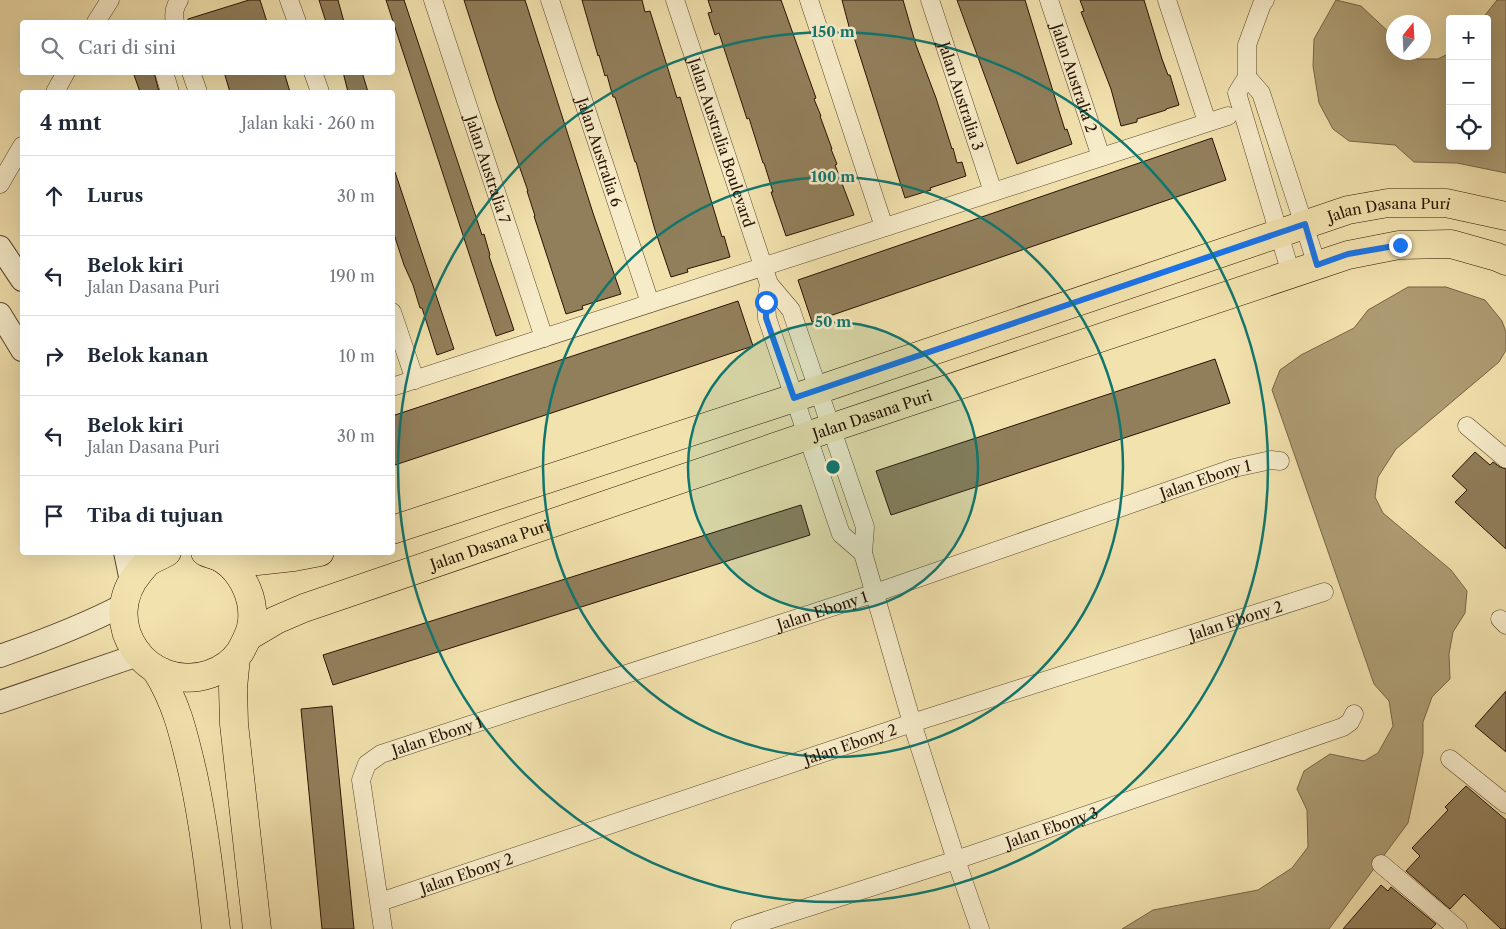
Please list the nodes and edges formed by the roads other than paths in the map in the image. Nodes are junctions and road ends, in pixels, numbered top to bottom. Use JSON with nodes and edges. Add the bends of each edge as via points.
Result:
{"nodes":[{"id":1,"x":110,"y":0,"type":"edge"},
{"id":2,"x":179,"y":0,"type":"edge"},
{"id":3,"x":289,"y":0,"type":"edge"},
{"id":4,"x":433,"y":0,"type":"edge"},
{"id":5,"x":550,"y":0,"type":"edge"},
{"id":6,"x":675,"y":0,"type":"edge"},
{"id":7,"x":809,"y":0,"type":"edge"},
{"id":8,"x":930,"y":0,"type":"edge"},
{"id":9,"x":1049,"y":0,"type":"edge"},
{"id":10,"x":1168,"y":0,"type":"edge"},
{"id":11,"x":1265,"y":0,"type":"edge"},
{"id":12,"x":97,"y":20,"type":"edge"},
{"id":13,"x":175,"y":20,"type":"edge"},
{"id":14,"x":296,"y":20,"type":"edge"},
{"id":15,"x":64,"y":75,"type":"edge"},
{"id":16,"x":165,"y":75,"type":"edge"},
{"id":17,"x":192,"y":75,"type":"edge"},
{"id":18,"x":314,"y":75,"type":"edge"},
{"id":19,"x":1247,"y":77,"type":"junction"},
{"id":20,"x":55,"y":90,"type":"edge"},
{"id":21,"x":169,"y":90,"type":"edge"},
{"id":22,"x":197,"y":90,"type":"edge"},
{"id":23,"x":319,"y":90,"type":"edge"},
{"id":24,"x":1228,"y":116,"type":"dead end"},
{"id":25,"x":1207,"y":122,"type":"junction"},
{"id":26,"x":20,"y":149,"type":"edge"},
{"id":27,"x":1101,"y":157,"type":"junction"},
{"id":28,"x":0,"y":184,"type":"edge"},
{"id":29,"x":993,"y":192,"type":"junction"},
{"id":30,"x":1506,"y":216,"type":"edge"},
{"id":31,"x":1305,"y":224,"type":"junction"},
{"id":32,"x":884,"y":227,"type":"junction"},
{"id":33,"x":1279,"y":233,"type":"junction"},
{"id":34,"x":0,"y":247,"type":"edge"},
{"id":35,"x":1506,"y":261,"type":"edge"},
{"id":36,"x":1317,"y":265,"type":"junction"},
{"id":37,"x":764,"y":267,"type":"junction"},
{"id":38,"x":1291,"y":274,"type":"junction"},
{"id":39,"x":20,"y":277,"type":"edge"},
{"id":40,"x":769,"y":284,"type":"junction"},
{"id":41,"x":650,"y":303,"type":"junction"},
{"id":42,"x":0,"y":314,"type":"edge"},
{"id":43,"x":395,"y":321,"type":"edge"},
{"id":44,"x":544,"y":338,"type":"junction"},
{"id":45,"x":20,"y":347,"type":"edge"},
{"id":46,"x":415,"y":380,"type":"junction"},
{"id":47,"x":395,"y":386,"type":"edge"},
{"id":48,"x":806,"y":394,"type":"junction"},
{"id":49,"x":1467,"y":426,"type":"dead end"},
{"id":50,"x":819,"y":432,"type":"junction"},
{"id":51,"x":1506,"y":459,"type":"edge"},
{"id":52,"x":1280,"y":461,"type":"dead end"},
{"id":53,"x":395,"y":529,"type":"edge"},
{"id":54,"x":863,"y":553,"type":"junction"},
{"id":55,"x":125,"y":555,"type":"edge"},
{"id":56,"x":162,"y":555,"type":"edge"},
{"id":57,"x":212,"y":555,"type":"edge"},
{"id":58,"x":307,"y":555,"type":"edge"},
{"id":59,"x":875,"y":592,"type":"junction"},
{"id":60,"x":1324,"y":592,"type":"dead end"},
{"id":61,"x":127,"y":593,"type":"junction"},
{"id":62,"x":243,"y":647,"type":"junction"},
{"id":63,"x":0,"y":656,"type":"edge"},
{"id":64,"x":147,"y":662,"type":"junction"},
{"id":65,"x":0,"y":702,"type":"edge"},
{"id":66,"x":1354,"y":714,"type":"dead end"},
{"id":67,"x":912,"y":723,"type":"junction"},
{"id":68,"x":1450,"y":759,"type":"dead end"},
{"id":69,"x":1506,"y":804,"type":"edge"},
{"id":70,"x":956,"y":860,"type":"junction"},
{"id":71,"x":1381,"y":864,"type":"dead end"},
{"id":72,"x":380,"y":902,"type":"junction"},
{"id":73,"x":216,"y":929,"type":"edge"},
{"id":74,"x":257,"y":929,"type":"edge"},
{"id":75,"x":383,"y":929,"type":"edge"},
{"id":76,"x":740,"y":929,"type":"edge"},
{"id":77,"x":980,"y":929,"type":"edge"},
{"id":78,"x":1458,"y":929,"type":"edge"}],
"edges":[{"from":1,"to":12,"type":"street"},
{"from":2,"to":13,"type":"street"},
{"from":3,"to":14,"type":"street"},
{"from":4,"to":44,"type":"street","name":"Jalan Australia 7"},
{"from":5,"to":41,"type":"street","name":"Jalan Australia 6"},
{"from":6,"to":37,"type":"street","name":"Jalan Australia Boulevard"},
{"from":7,"to":32,"type":"street"},
{"from":8,"to":29,"type":"street","name":"Jalan Australia 3"},
{"from":9,"to":27,"type":"street","name":"Jalan Australia 2"},
{"from":10,"to":25,"type":"street"},
{"from":11,"to":19,"type":"street","via":[[1247,45]]},
{"from":15,"to":20,"type":"street"},
{"from":16,"to":21,"type":"street"},
{"from":17,"to":22,"type":"street"},
{"from":18,"to":23,"type":"street"},
{"from":19,"to":31,"type":"street","via":[[1261,93]]},
{"from":19,"to":33,"type":"street","via":[[1237,93]]},
{"from":24,"to":25,"type":"street"},
{"from":25,"to":27,"type":"street"},
{"from":26,"to":28,"type":"street"},
{"from":27,"to":29,"type":"street"},
{"from":29,"to":32,"type":"street"},
{"from":30,"to":31,"type":"main road","name":"Jalan Dasana Puri","via":[[1446,203],[1388,204],[1348,210]]},
{"from":31,"to":33,"type":"main road","name":"Jalan Dasana Puri"},
{"from":31,"to":36,"type":"street"},
{"from":32,"to":37,"type":"street"},
{"from":33,"to":38,"type":"street"},
{"from":33,"to":48,"type":"main road","name":"Jalan Dasana Puri"},
{"from":34,"to":39,"type":"street"},
{"from":35,"to":36,"type":"main road","name":"Jalan Dasana Puri","via":[[1451,244],[1400,245],[1348,254]]},
{"from":36,"to":38,"type":"main road","name":"Jalan Dasana Puri"},
{"from":37,"to":40,"type":"street","name":"Jalan Australia Boulevard"},
{"from":37,"to":41,"type":"street"},
{"from":38,"to":50,"type":"main road","name":"Jalan Dasana Puri"},
{"from":40,"to":48,"type":"street","via":[[791,310]]},
{"from":40,"to":48,"type":"street","via":[[766,318]]},
{"from":41,"to":44,"type":"street"},
{"from":42,"to":45,"type":"street"},
{"from":43,"to":46,"type":"street"},
{"from":44,"to":46,"type":"street"},
{"from":46,"to":47,"type":"street"},
{"from":48,"to":50,"type":"street"},
{"from":48,"to":50,"type":"street"},
{"from":48,"to":53,"type":"main road","name":"Jalan Dasana Puri"},
{"from":49,"to":51,"type":"street"},
{"from":50,"to":54,"type":"street","via":[[865,527]]},
{"from":50,"to":54,"type":"street","via":[[841,534]]},
{"from":50,"to":62,"type":"main road","name":"Jalan Dasana Puri","via":[[304,608],[276,620]]},
{"from":52,"to":59,"type":"street","name":"Jalan Ebony 1","via":[[1234,468]]},
{"from":54,"to":59,"type":"street"},
{"from":55,"to":61,"type":"street"},
{"from":56,"to":61,"type":"main road","via":[[147,563]]},
{"from":57,"to":58,"type":"main road","via":[[257,561]]},
{"from":57,"to":62,"type":"main road","via":[[237,572],[248,591],[253,614]]},
{"from":59,"to":67,"type":"street"},
{"from":59,"to":72,"type":"street","name":"Jalan Ebony 1","via":[[381,754],[367,764],[362,780]]},
{"from":60,"to":67,"type":"street","name":"Jalan Ebony 2"},
{"from":61,"to":63,"type":"street","via":[[90,622]]},
{"from":61,"to":64,"type":"main road","via":[[125,632]]},
{"from":62,"to":64,"type":"main road","name":"Jalan Dasana Puri","via":[[219,671],[198,678],[176,677]]},
{"from":62,"to":74,"type":"main road","via":[[234,688],[234,724]]},
{"from":64,"to":65,"type":"street"},
{"from":64,"to":73,"type":"main road","via":[[169,693],[184,732],[202,818]]},
{"from":66,"to":70,"type":"street","name":"Jalan Ebony 3","via":[[1343,727]]},
{"from":67,"to":70,"type":"street"},
{"from":67,"to":72,"type":"street","name":"Jalan Ebony 2"},
{"from":68,"to":69,"type":"street"},
{"from":70,"to":76,"type":"street","name":"Jalan Ebony 3"},
{"from":70,"to":77,"type":"street"},
{"from":71,"to":78,"type":"street"},
{"from":72,"to":75,"type":"street"}]}
